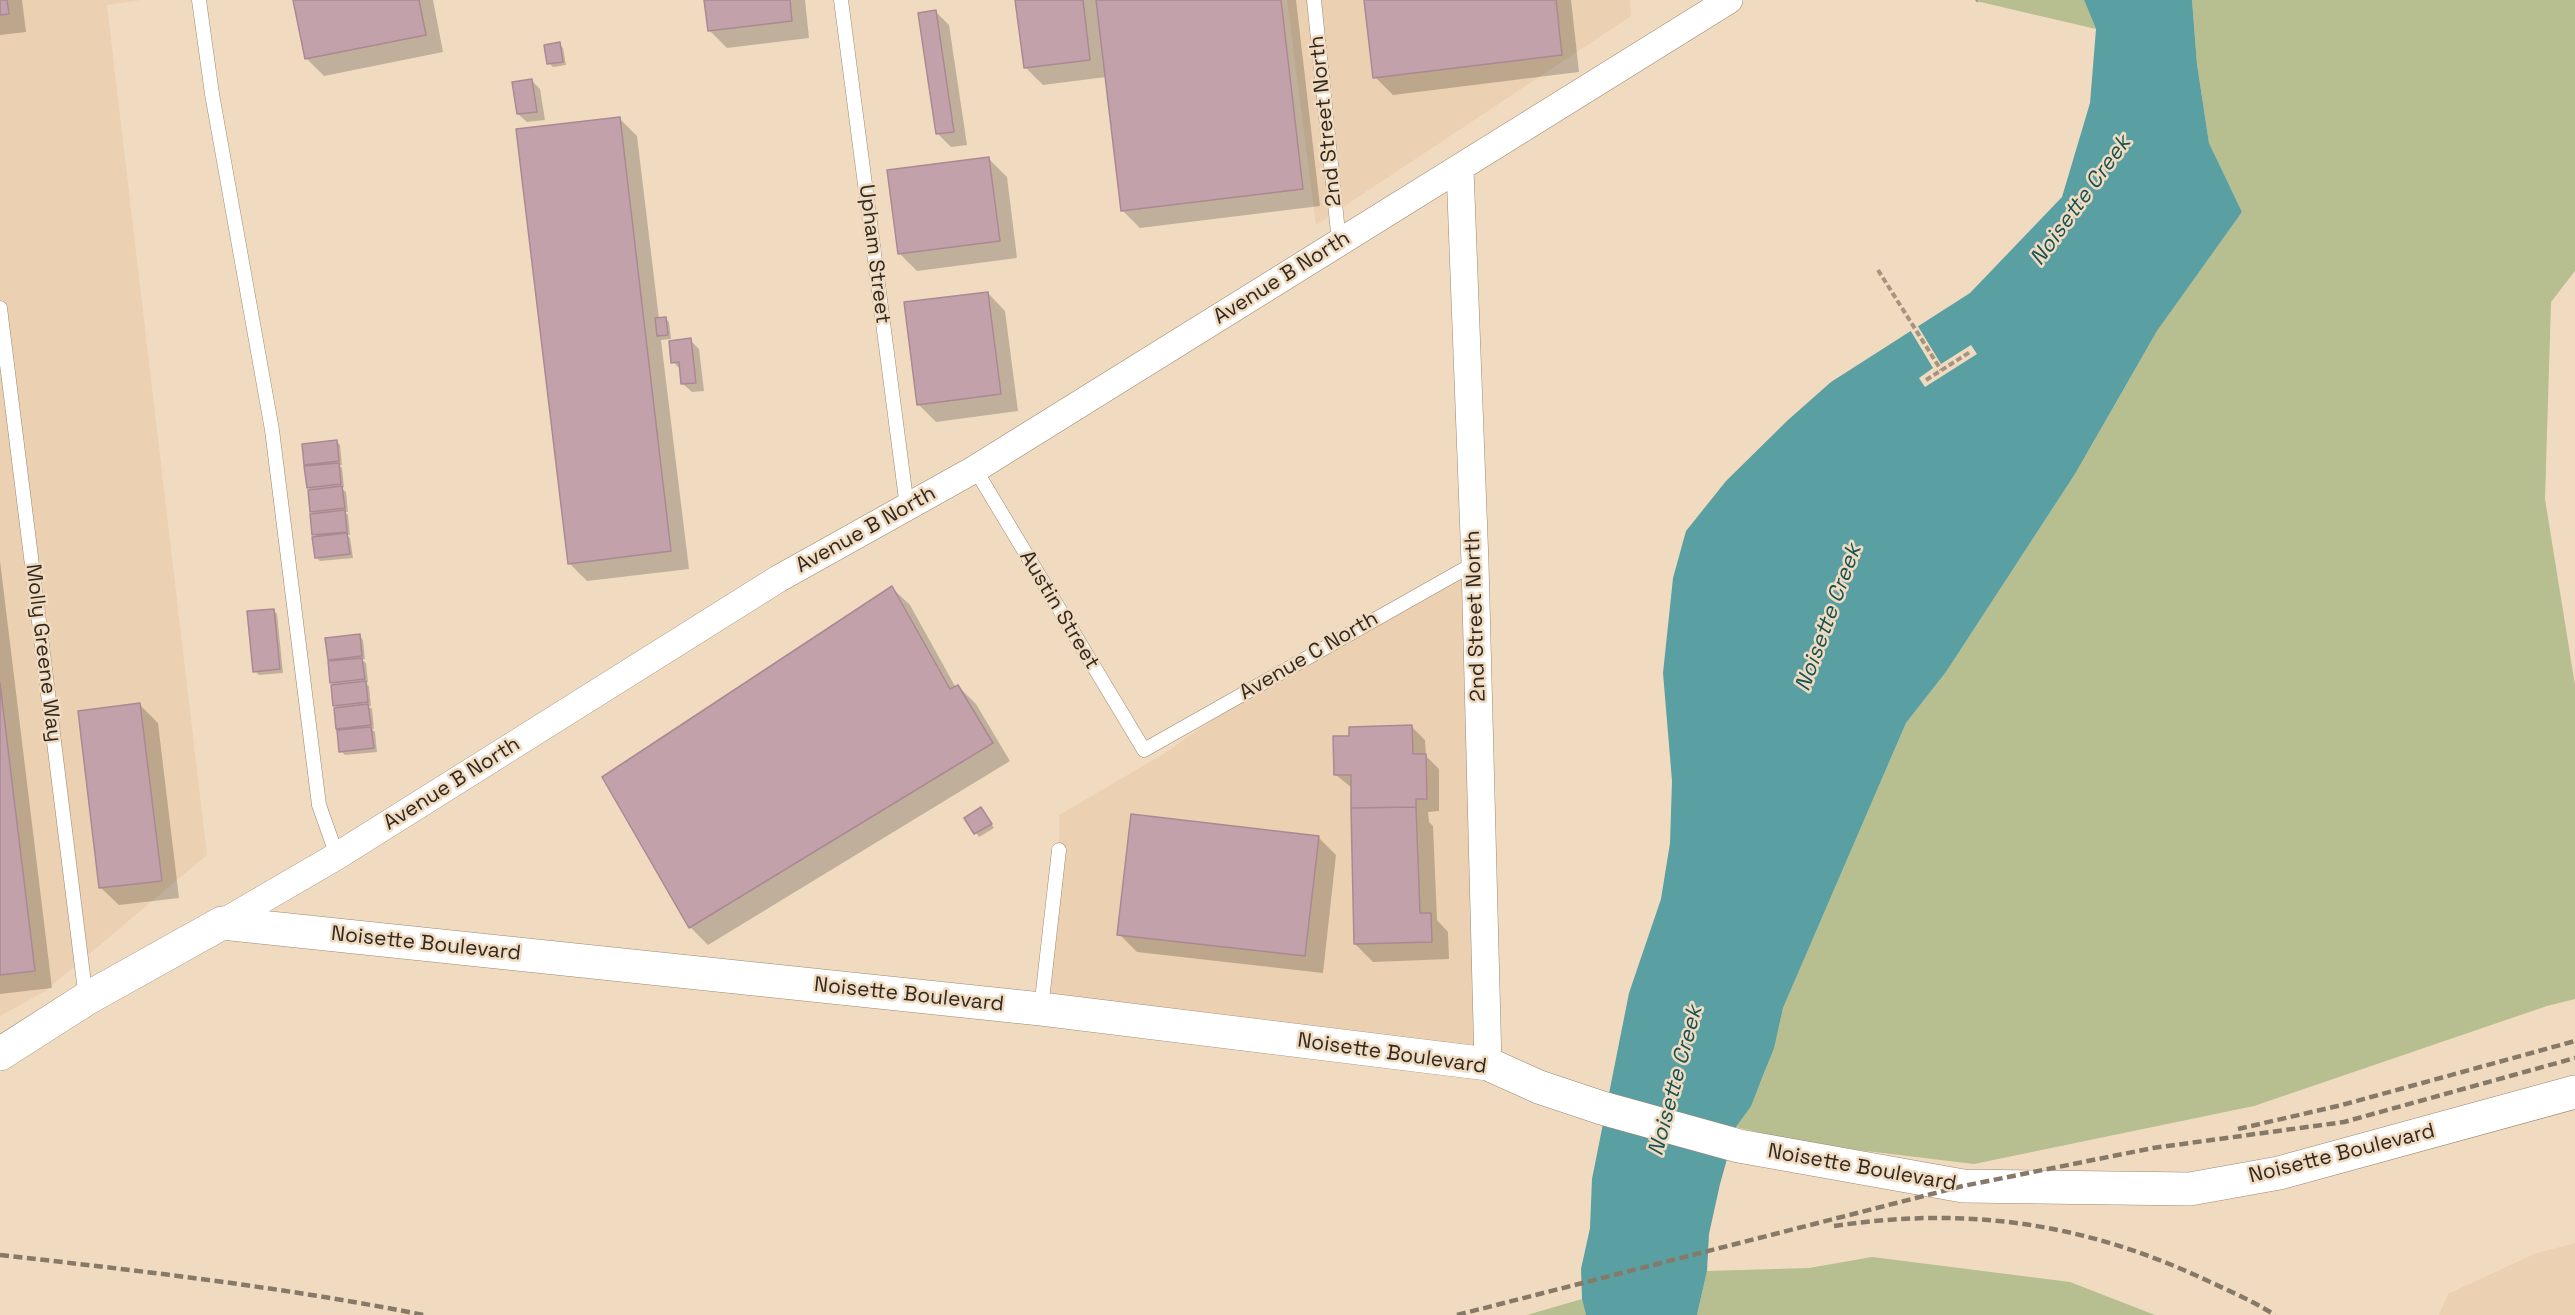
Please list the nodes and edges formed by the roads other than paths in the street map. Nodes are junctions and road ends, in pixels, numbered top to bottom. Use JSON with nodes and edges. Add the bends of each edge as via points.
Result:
{"nodes":[{"id":1,"x":199,"y":0,"type":"edge"},
{"id":2,"x":841,"y":0,"type":"edge"},
{"id":3,"x":1314,"y":0,"type":"edge"},
{"id":4,"x":1729,"y":0,"type":"edge"},
{"id":5,"x":1460,"y":169,"type":"junction"},
{"id":6,"x":1339,"y":242,"type":"junction"},
{"id":7,"x":0,"y":308,"type":"edge"},
{"id":8,"x":7,"y":421,"type":"edge"},
{"id":9,"x":975,"y":469,"type":"junction"},
{"id":10,"x":907,"y":507,"type":"junction"},
{"id":11,"x":1475,"y":562,"type":"junction"},
{"id":12,"x":1144,"y":750,"type":"joint"},
{"id":13,"x":1059,"y":850,"type":"dead end"},
{"id":14,"x":337,"y":856,"type":"junction"},
{"id":15,"x":222,"y":923,"type":"junction"},
{"id":16,"x":86,"y":999,"type":"junction"},
{"id":17,"x":1041,"y":1009,"type":"junction"},
{"id":18,"x":0,"y":1054,"type":"edge"},
{"id":19,"x":1488,"y":1064,"type":"junction"},
{"id":20,"x":2575,"y":1092,"type":"edge"}],
"edges":[{"from":1,"to":14,"type":"lane","via":[[272,430],[319,805]]},
{"from":2,"to":10,"type":"lane","name":"Upham Street"},
{"from":3,"to":6,"type":"lane","name":"2nd Street North"},
{"from":4,"to":5,"type":"street","name":"Avenue B North"},
{"from":5,"to":6,"type":"street","name":"Avenue B North"},
{"from":5,"to":11,"type":"street","name":"2nd Street North"},
{"from":6,"to":9,"type":"street","name":"Avenue B North"},
{"from":7,"to":8,"type":"lane","name":"Molly Greene Way"},
{"from":8,"to":16,"type":"lane","name":"Molly Greene Way"},
{"from":9,"to":10,"type":"street","name":"Avenue B North"},
{"from":9,"to":12,"type":"lane","name":"Austin Street"},
{"from":10,"to":14,"type":"street","name":"Avenue B North","via":[[778,579]]},
{"from":11,"to":12,"type":"lane","name":"Avenue C North"},
{"from":11,"to":19,"type":"street","name":"2nd Street North"},
{"from":13,"to":17,"type":"lane"},
{"from":14,"to":15,"type":"street","name":"Avenue B North"},
{"from":15,"to":16,"type":"street","name":"Avenue B North"},
{"from":15,"to":17,"type":"street","name":"Noisette Boulevard"},
{"from":16,"to":18,"type":"street","name":"Avenue B North"},
{"from":17,"to":19,"type":"street","name":"Noisette Boulevard"},
{"from":19,"to":20,"type":"street","name":"Noisette Boulevard","via":[[1539,1087],[1602,1108],[1739,1146],[1963,1186],[2190,1189],[2279,1173]]}]}
